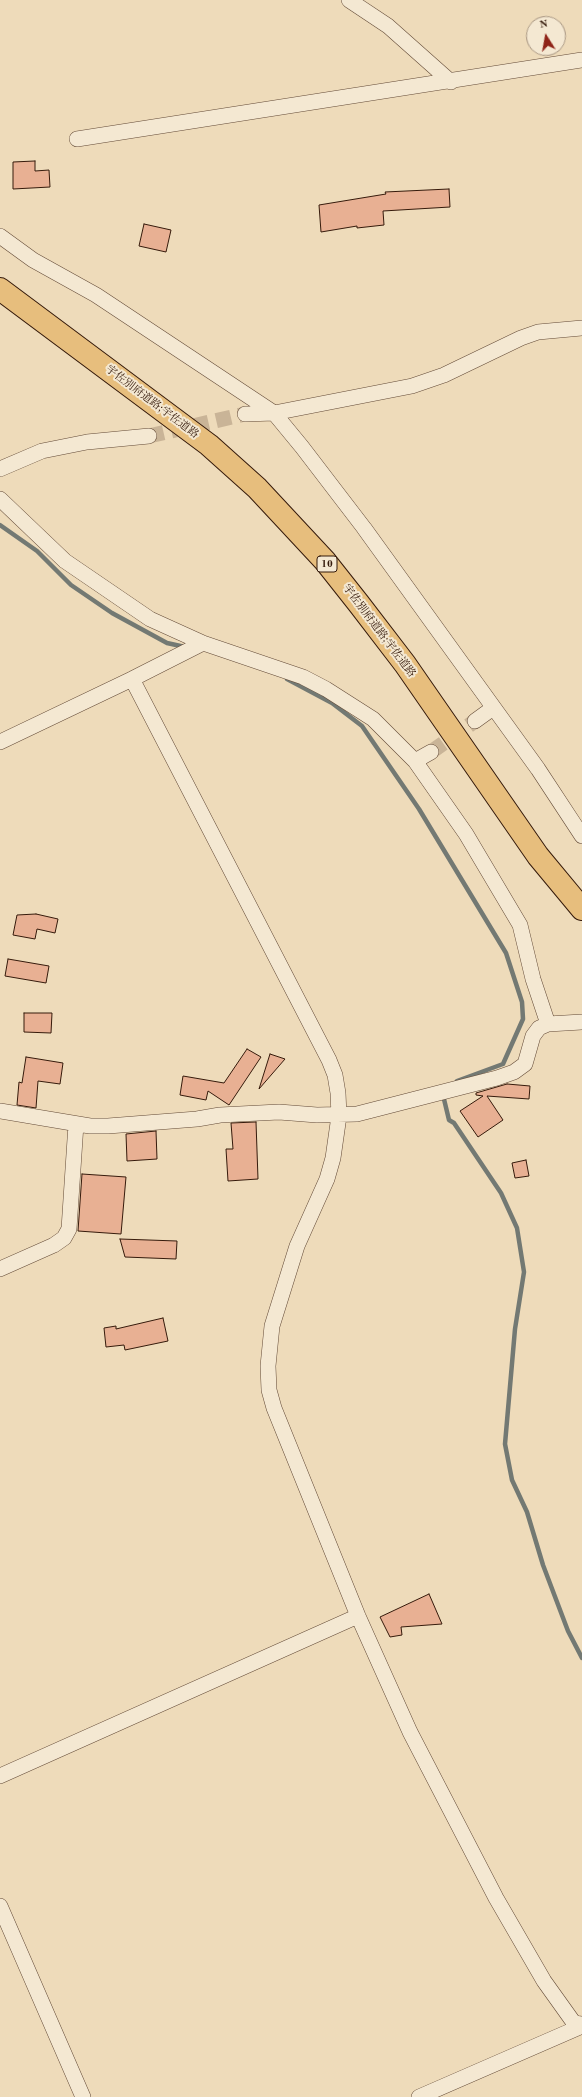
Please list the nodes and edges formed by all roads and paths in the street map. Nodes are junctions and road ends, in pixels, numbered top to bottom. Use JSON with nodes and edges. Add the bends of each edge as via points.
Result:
{"nodes":[{"id":1,"x":348,"y":0,"type":"edge"},
{"id":2,"x":582,"y":60,"type":"edge"},
{"id":3,"x":451,"y":82,"type":"junction"},
{"id":4,"x":78,"y":139,"type":"dead end"},
{"id":5,"x":0,"y":236,"type":"edge"},
{"id":6,"x":0,"y":290,"type":"edge"},
{"id":7,"x":582,"y":328,"type":"edge"},
{"id":8,"x":274,"y":413,"type":"junction"},
{"id":9,"x":245,"y":414,"type":"tunnel mouth"},
{"id":10,"x":149,"y":436,"type":"tunnel mouth"},
{"id":11,"x":0,"y":469,"type":"edge"},
{"id":12,"x":0,"y":499,"type":"edge"},
{"id":13,"x":203,"y":643,"type":"junction"},
{"id":14,"x":132,"y":679,"type":"junction"},
{"id":15,"x":493,"y":708,"type":"junction"},
{"id":16,"x":475,"y":721,"type":"tunnel mouth"},
{"id":17,"x":0,"y":742,"type":"edge"},
{"id":18,"x":431,"y":752,"type":"tunnel mouth"},
{"id":19,"x":414,"y":761,"type":"junction"},
{"id":20,"x":582,"y":836,"type":"edge"},
{"id":21,"x":582,"y":909,"type":"edge"},
{"id":22,"x":582,"y":1022,"type":"edge"},
{"id":23,"x":548,"y":1024,"type":"junction"},
{"id":24,"x":0,"y":1111,"type":"edge"},
{"id":25,"x":339,"y":1116,"type":"junction"},
{"id":26,"x":76,"y":1124,"type":"junction"},
{"id":27,"x":0,"y":1269,"type":"edge"},
{"id":28,"x":358,"y":1616,"type":"junction"},
{"id":29,"x":0,"y":1776,"type":"edge"},
{"id":30,"x":0,"y":1906,"type":"edge"},
{"id":31,"x":582,"y":2025,"type":"edge"},
{"id":32,"x":83,"y":2097,"type":"edge"},
{"id":33,"x":419,"y":2097,"type":"edge"}],
"edges":[{"from":1,"to":3,"type":"street","via":[[388,26]]},
{"from":2,"to":3,"type":"street"},
{"from":3,"to":4,"type":"street","via":[[147,126]]},
{"from":5,"to":8,"type":"street","via":[[33,260],[96,295]]},
{"from":6,"to":21,"type":"highway","name":"宇佐別府道路;宇佐道路","number":"10","via":[[209,445],[257,488],[325,561],[359,604],[405,664],[538,856]]},
{"from":7,"to":8,"type":"street","via":[[538,332],[444,376],[412,386]]},
{"from":8,"to":9,"type":"street"},
{"from":8,"to":15,"type":"street","via":[[364,528]]},
{"from":10,"to":11,"type":"street","via":[[87,442],[42,451]]},
{"from":12,"to":13,"type":"street","via":[[65,561],[96,584],[150,620]]},
{"from":13,"to":14,"type":"street"},
{"from":13,"to":19,"type":"street","via":[[277,667],[326,689],[373,720]]},
{"from":14,"to":17,"type":"street"},
{"from":14,"to":25,"type":"street","via":[[329,1060],[335,1075]]},
{"from":15,"to":16,"type":"street"},
{"from":15,"to":20,"type":"street","via":[[538,769]]},
{"from":18,"to":19,"type":"street"},
{"from":19,"to":23,"type":"street","via":[[466,834],[520,925],[533,979]]},
{"from":22,"to":23,"type":"street"},
{"from":23,"to":25,"type":"street","via":[[539,1028],[533,1036],[525,1064],[514,1072],[433,1096]]},
{"from":24,"to":26,"type":"street"},
{"from":25,"to":26,"type":"street","via":[[279,1112],[108,1126]]},
{"from":25,"to":28,"type":"street","via":[[327,1179],[297,1246],[272,1326],[269,1344],[269,1390]]},
{"from":26,"to":27,"type":"street","via":[[69,1229],[64,1238],[54,1245]]},
{"from":28,"to":29,"type":"street"},
{"from":28,"to":31,"type":"street","via":[[410,1732],[496,1898],[544,1980],[574,2023]]},
{"from":30,"to":32,"type":"street"},
{"from":31,"to":33,"type":"street"}]}
